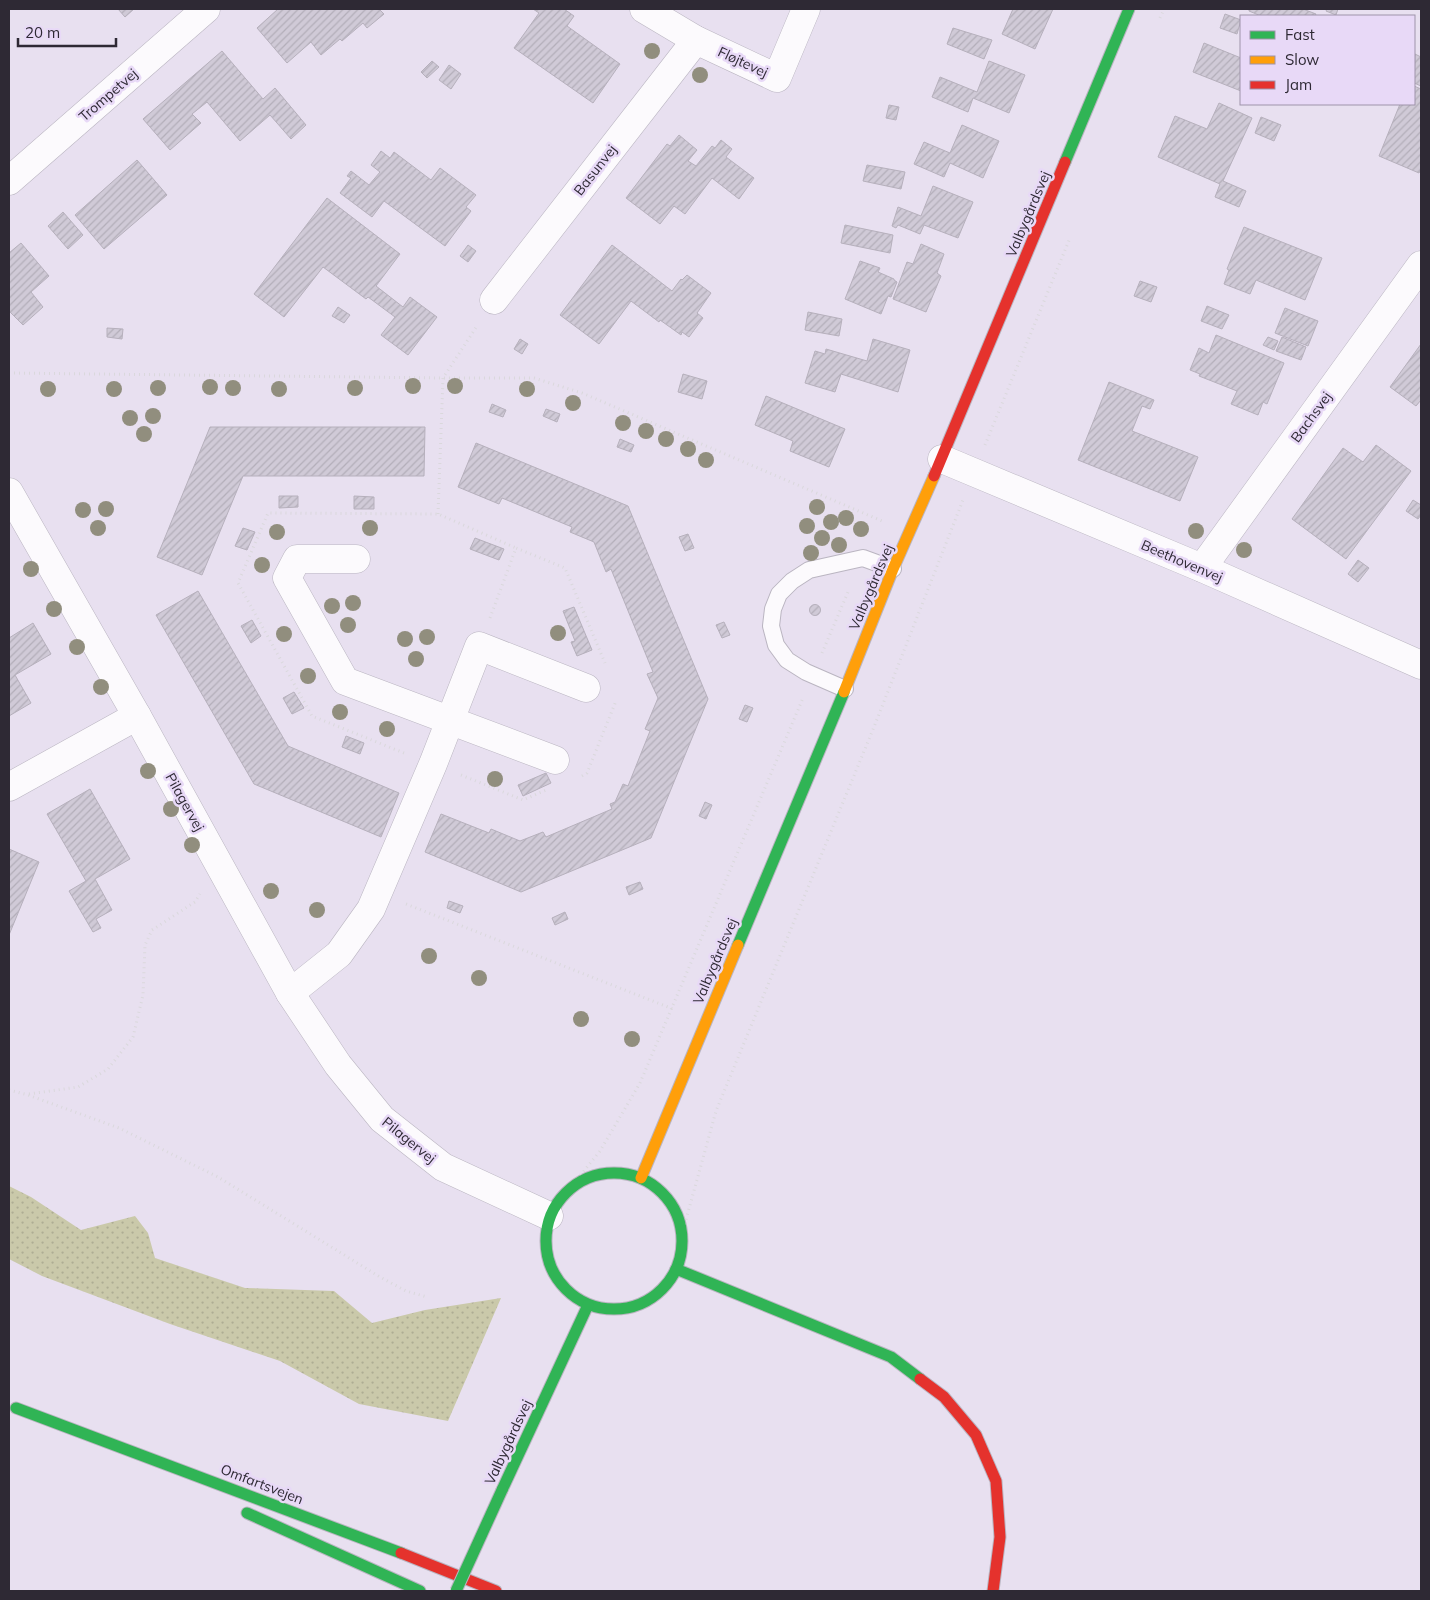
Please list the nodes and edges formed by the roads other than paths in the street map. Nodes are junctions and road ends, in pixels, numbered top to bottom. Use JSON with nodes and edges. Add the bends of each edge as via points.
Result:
{"nodes":[{"id":1,"x":206,"y":9,"type":"edge"},
{"id":2,"x":644,"y":9,"type":"edge"},
{"id":3,"x":806,"y":9,"type":"edge"},
{"id":4,"x":1129,"y":9,"type":"edge"},
{"id":5,"x":696,"y":40,"type":"junction"},
{"id":6,"x":9,"y":181,"type":"edge"},
{"id":7,"x":1421,"y":265,"type":"edge"},
{"id":8,"x":494,"y":300,"type":"road end"},
{"id":9,"x":942,"y":459,"type":"junction"},
{"id":10,"x":9,"y":492,"type":"edge"},
{"id":11,"x":356,"y":559,"type":"dead end"},
{"id":12,"x":1202,"y":568,"type":"junction"},
{"id":13,"x":893,"y":569,"type":"junction"},
{"id":14,"x":1421,"y":665,"type":"edge"},
{"id":15,"x":586,"y":688,"type":"dead end"},
{"id":16,"x":845,"y":689,"type":"junction"},
{"id":17,"x":137,"y":716,"type":"junction"},
{"id":18,"x":450,"y":720,"type":"junction"},
{"id":19,"x":555,"y":760,"type":"dead end"},
{"id":20,"x":9,"y":787,"type":"edge"},
{"id":21,"x":290,"y":993,"type":"junction"},
{"id":22,"x":641,"y":1178,"type":"junction"},
{"id":23,"x":550,"y":1216,"type":"junction"},
{"id":24,"x":676,"y":1269,"type":"junction"},
{"id":25,"x":588,"y":1305,"type":"junction"},
{"id":26,"x":12,"y":1406,"type":"edge"},
{"id":27,"x":178,"y":1482,"type":"dead end"},
{"id":28,"x":232,"y":1506,"type":"dead end"},
{"id":29,"x":420,"y":1591,"type":"edge"},
{"id":30,"x":456,"y":1591,"type":"edge"},
{"id":31,"x":496,"y":1591,"type":"edge"},
{"id":32,"x":993,"y":1591,"type":"edge"}],
"edges":[{"from":1,"to":6,"type":"street","name":"Trompetvej"},
{"from":2,"to":5,"type":"street","name":"Fløjtevej"},
{"from":3,"to":5,"type":"street","name":"Fløjtevej","via":[[777,78]]},
{"from":4,"to":9,"type":"street","name":"Valbygårdsvej"},
{"from":5,"to":8,"type":"street","name":"Basunvej"},
{"from":7,"to":12,"type":"street","name":"Bachsvej"},
{"from":9,"to":12,"type":"street","name":"Beethovenvej"},
{"from":9,"to":13,"type":"street","name":"Valbygårdsvej"},
{"from":10,"to":17,"type":"street","name":"Pilagervej"},
{"from":11,"to":18,"type":"street","via":[[297,559],[287,578],[345,681]]},
{"from":12,"to":14,"type":"street","name":"Beethovenvej"},
{"from":13,"to":16,"type":"street","name":"Valbygårdsvej"},
{"from":13,"to":16,"type":"lane","via":[[863,558],[809,570],[779,594],[771,626],[776,644],[787,660]]},
{"from":15,"to":18,"type":"street","via":[[479,646]]},
{"from":16,"to":22,"type":"street","name":"Valbygårdsvej"},
{"from":17,"to":20,"type":"street"},
{"from":17,"to":21,"type":"street","name":"Pilagervej"},
{"from":18,"to":19,"type":"street"},
{"from":18,"to":21,"type":"street","via":[[371,909],[339,954]]},
{"from":21,"to":23,"type":"street","name":"Pilagervej","via":[[338,1065],[382,1119],[443,1167]]},
{"from":22,"to":23,"type":"street","via":[[623,1173],[604,1173],[587,1178],[558,1200]]},
{"from":22,"to":24,"type":"street","via":[[669,1200],[678,1216],[682,1252]]},
{"from":23,"to":25,"type":"street","via":[[545,1237],[547,1258],[556,1278],[569,1294]]},
{"from":24,"to":25,"type":"street","via":[[665,1287],[643,1303],[609,1310]]},
{"from":24,"to":32,"type":"street","via":[[891,1357],[944,1397],[976,1435],[996,1481],[1000,1537]]},
{"from":25,"to":30,"type":"street","name":"Valbygårdsvej","bridge":true},
{"from":26,"to":27,"type":"street","name":"Omfartsvejen"},
{"from":26,"to":31,"type":"street","name":"Omfartsvejen"},
{"from":28,"to":29,"type":"street"}]}
